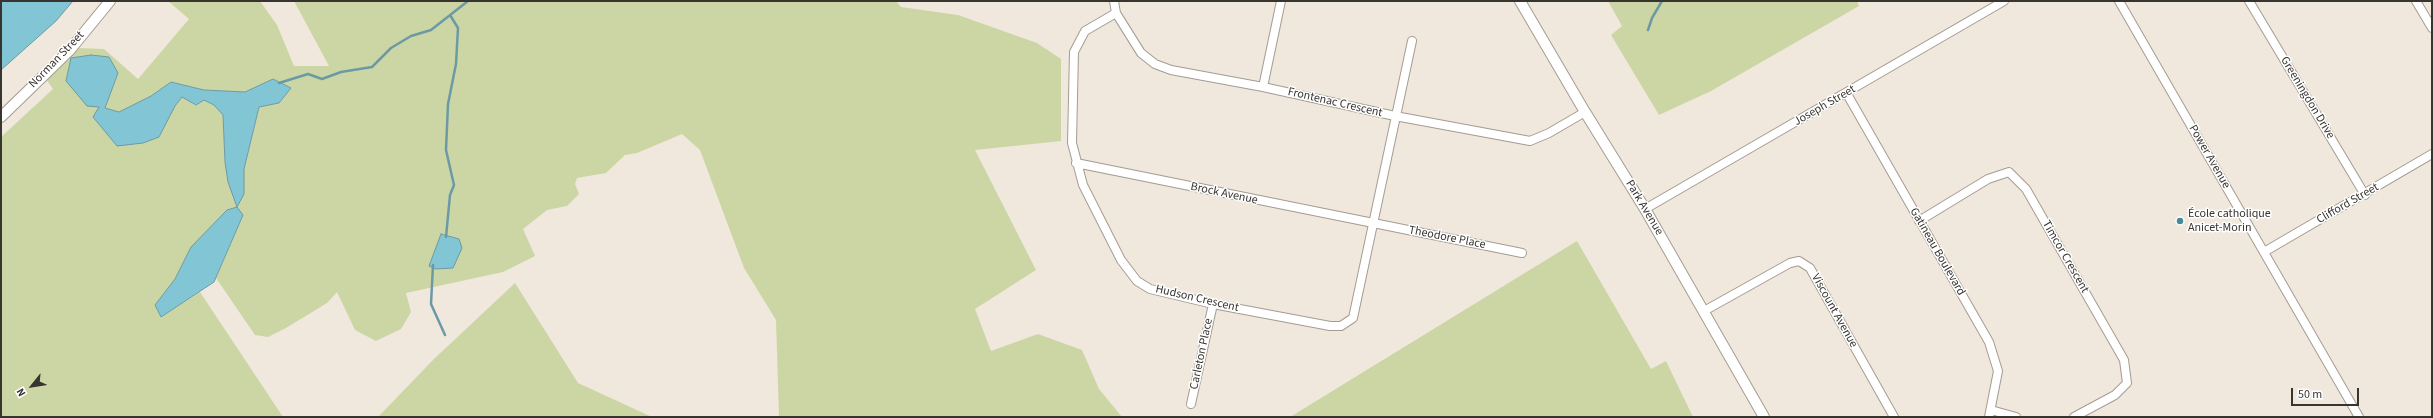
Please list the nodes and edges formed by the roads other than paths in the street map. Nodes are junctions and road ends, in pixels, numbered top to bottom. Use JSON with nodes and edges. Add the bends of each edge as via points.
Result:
{"nodes":[{"id":1,"x":110,"y":1,"type":"edge"},
{"id":2,"x":1114,"y":1,"type":"edge"},
{"id":3,"x":1281,"y":1,"type":"edge"},
{"id":4,"x":1520,"y":1,"type":"edge"},
{"id":5,"x":2004,"y":1,"type":"edge"},
{"id":6,"x":2119,"y":1,"type":"edge"},
{"id":7,"x":2249,"y":1,"type":"edge"},
{"id":8,"x":2416,"y":1,"type":"edge"},
{"id":9,"x":1116,"y":13,"type":"junction"},
{"id":10,"x":2432,"y":28,"type":"edge"},
{"id":11,"x":1412,"y":41,"type":"dead end"},
{"id":12,"x":1263,"y":87,"type":"junction"},
{"id":13,"x":1846,"y":94,"type":"junction"},
{"id":14,"x":1585,"y":112,"type":"junction"},
{"id":15,"x":1395,"y":116,"type":"junction"},
{"id":16,"x":1,"y":117,"type":"edge"},
{"id":17,"x":2432,"y":154,"type":"edge"},
{"id":18,"x":1076,"y":163,"type":"junction"},
{"id":19,"x":2365,"y":195,"type":"junction"},
{"id":20,"x":1645,"y":209,"type":"junction"},
{"id":21,"x":1919,"y":221,"type":"junction"},
{"id":22,"x":1372,"y":224,"type":"junction"},
{"id":23,"x":2264,"y":252,"type":"junction"},
{"id":24,"x":1522,"y":253,"type":"dead end"},
{"id":25,"x":1213,"y":304,"type":"junction"},
{"id":26,"x":1704,"y":311,"type":"junction"},
{"id":27,"x":1190,"y":404,"type":"dead end"},
{"id":28,"x":1990,"y":414,"type":"edge"},
{"id":29,"x":1764,"y":417,"type":"edge"},
{"id":30,"x":1894,"y":417,"type":"edge"},
{"id":31,"x":2016,"y":417,"type":"edge"},
{"id":32,"x":2074,"y":417,"type":"edge"},
{"id":33,"x":2360,"y":417,"type":"edge"}],
"edges":[{"from":1,"to":16,"type":"street","name":"Norman Street","via":[[68,51]]},
{"from":2,"to":9,"type":"street","name":"Frontenac Crescent"},
{"from":3,"to":12,"type":"street"},
{"from":4,"to":14,"type":"street","name":"Park Avenue"},
{"from":5,"to":13,"type":"street","name":"Joseph Street"},
{"from":6,"to":23,"type":"street","name":"Power Avenue"},
{"from":7,"to":19,"type":"street","name":"Greeningdon Drive"},
{"from":8,"to":10,"type":"street"},
{"from":9,"to":12,"type":"street","name":"Frontenac Crescent","via":[[1141,53],[1155,64],[1171,70]]},
{"from":9,"to":18,"type":"street","name":"Hudson Crescent","via":[[1085,31],[1074,52],[1072,143]]},
{"from":11,"to":15,"type":"street","name":"Hudson Crescent"},
{"from":12,"to":15,"type":"street","name":"Frontenac Crescent"},
{"from":13,"to":20,"type":"street","name":"Joseph Street"},
{"from":13,"to":21,"type":"street","name":"Gatineau Boulevard"},
{"from":14,"to":15,"type":"street","name":"Frontenac Crescent","via":[[1530,141]]},
{"from":14,"to":20,"type":"street","name":"Park Avenue"},
{"from":15,"to":22,"type":"street","name":"Hudson Crescent"},
{"from":17,"to":19,"type":"street","name":"Clifford Street"},
{"from":18,"to":22,"type":"street","name":"Brock Avenue"},
{"from":18,"to":25,"type":"street","name":"Hudson Crescent","via":[[1092,207],[1121,260],[1137,280],[1150,289]]},
{"from":19,"to":23,"type":"street","name":"Clifford Street"},
{"from":20,"to":26,"type":"street","name":"Park Avenue"},
{"from":21,"to":28,"type":"street","name":"Gatineau Boulevard","via":[[1989,342],[1998,371]]},
{"from":21,"to":32,"type":"street","name":"Timcor Crescent","via":[[1988,178],[2009,172],[2026,189],[2124,360],[2127,383],[2115,395]]},
{"from":22,"to":24,"type":"street","name":"Theodore Place"},
{"from":22,"to":25,"type":"street","name":"Hudson Crescent","via":[[1353,318],[1341,326]]},
{"from":23,"to":33,"type":"street","name":"Power Avenue"},
{"from":25,"to":27,"type":"street","name":"Carleton Place"},
{"from":26,"to":29,"type":"street","name":"Park Avenue"},
{"from":26,"to":30,"type":"street","name":"Viscount Avenue","via":[[1790,262],[1799,261],[1810,268]]},
{"from":28,"to":31,"type":"street"}]}
